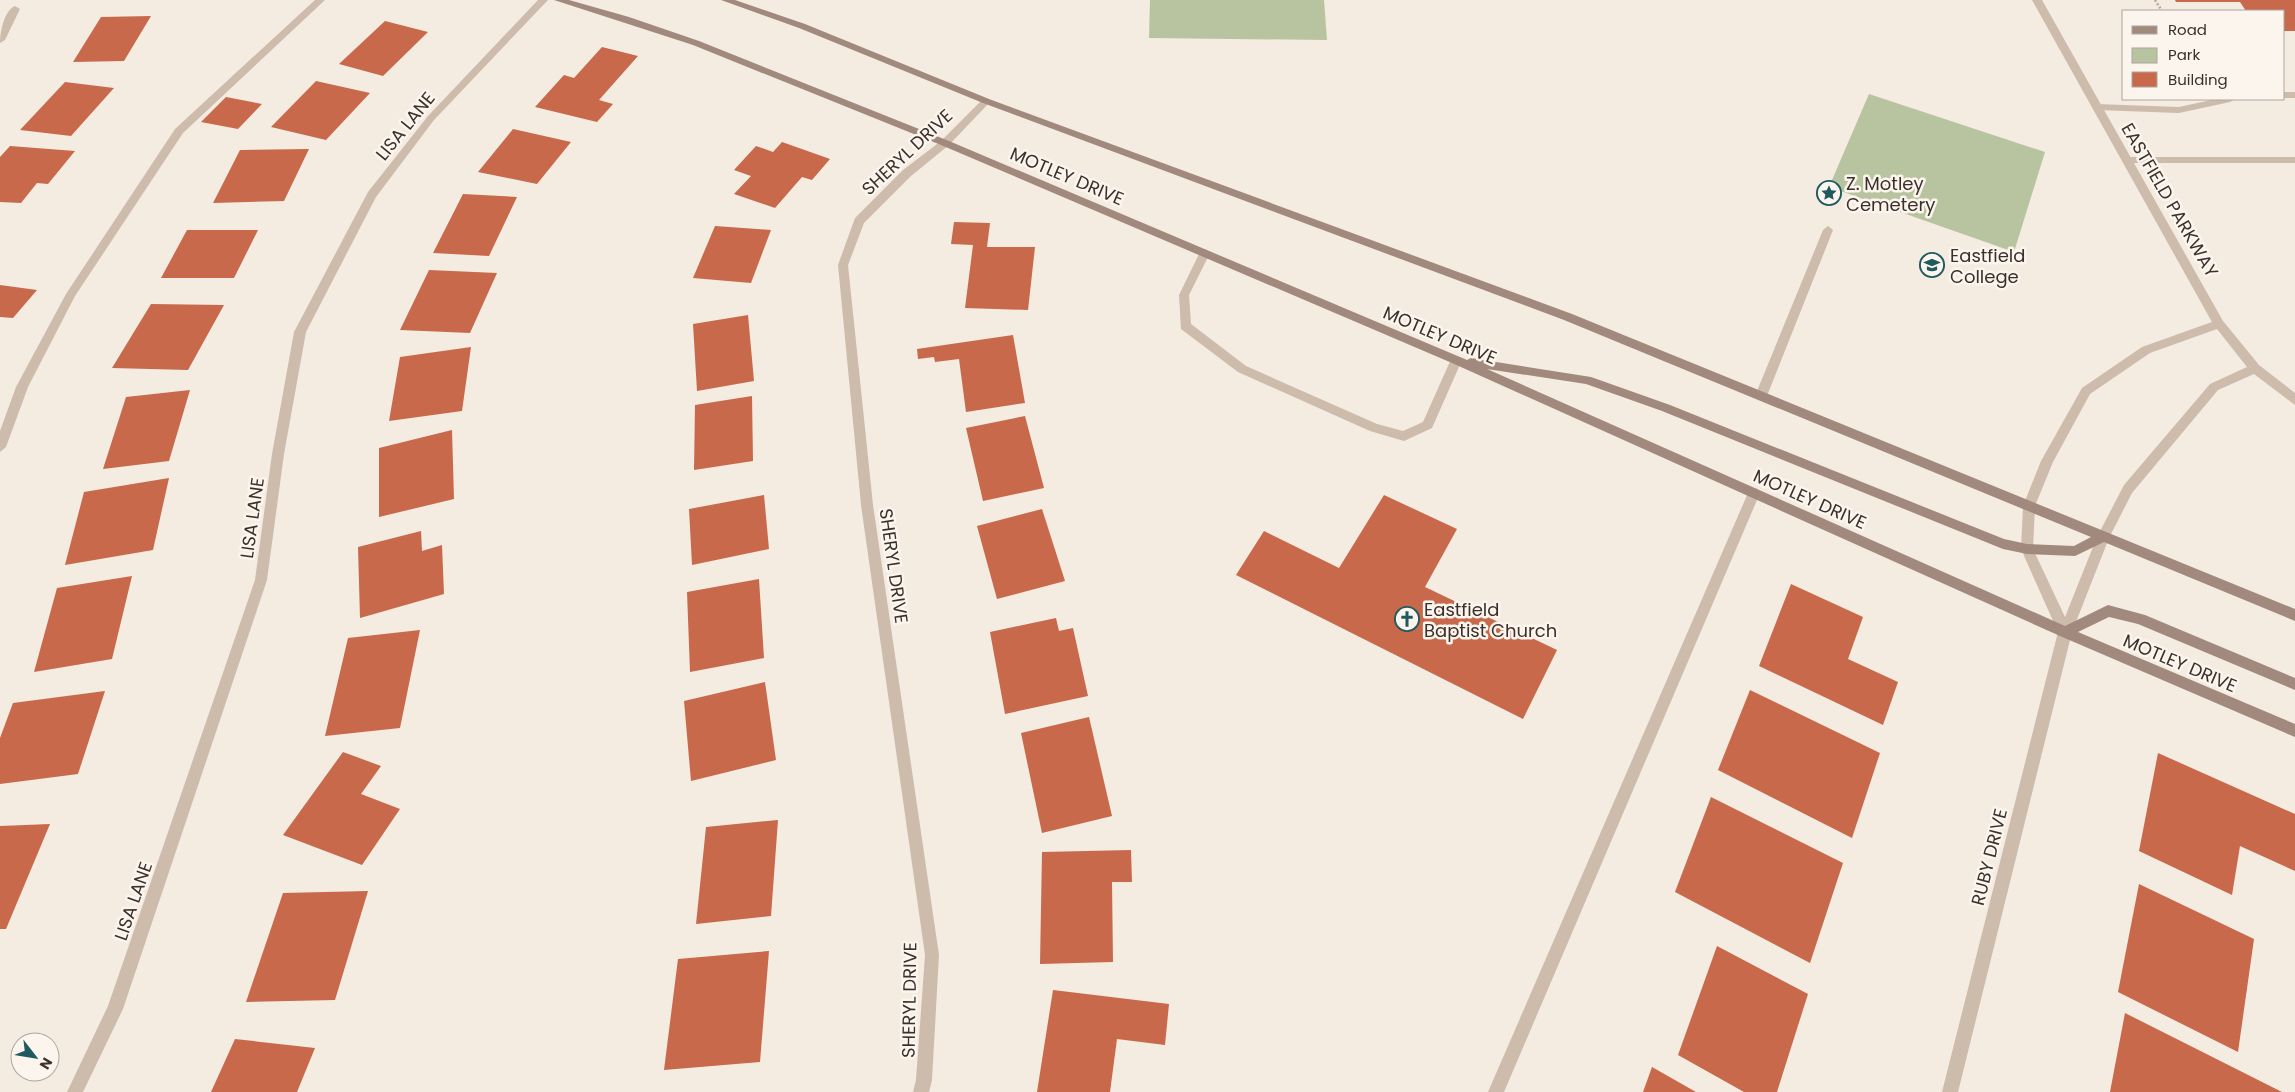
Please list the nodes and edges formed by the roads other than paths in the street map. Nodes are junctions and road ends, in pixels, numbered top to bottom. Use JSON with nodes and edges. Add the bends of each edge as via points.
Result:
{"nodes":[{"id":1,"x":320,"y":0,"type":"edge"},
{"id":2,"x":543,"y":0,"type":"edge"},
{"id":3,"x":558,"y":0,"type":"edge"},
{"id":4,"x":726,"y":0,"type":"edge"},
{"id":5,"x":2037,"y":0,"type":"edge"},
{"id":6,"x":15,"y":9,"type":"dead end"},
{"id":7,"x":0,"y":40,"type":"edge"},
{"id":8,"x":2225,"y":100,"type":"edge"},
{"id":9,"x":986,"y":101,"type":"junction"},
{"id":10,"x":2097,"y":107,"type":"junction"},
{"id":11,"x":945,"y":143,"type":"junction"},
{"id":12,"x":2127,"y":160,"type":"junction"},
{"id":13,"x":2295,"y":160,"type":"edge"},
{"id":14,"x":1828,"y":230,"type":"dead end"},
{"id":15,"x":1204,"y":253,"type":"junction"},
{"id":16,"x":2219,"y":324,"type":"junction"},
{"id":17,"x":1456,"y":360,"type":"junction"},
{"id":18,"x":2255,"y":368,"type":"junction"},
{"id":19,"x":1761,"y":396,"type":"junction"},
{"id":20,"x":2295,"y":400,"type":"edge"},
{"id":21,"x":0,"y":447,"type":"edge"},
{"id":22,"x":1754,"y":493,"type":"junction"},
{"id":23,"x":2029,"y":506,"type":"junction"},
{"id":24,"x":2103,"y":537,"type":"junction"},
{"id":25,"x":2027,"y":549,"type":"junction"},
{"id":26,"x":2295,"y":615,"type":"edge"},
{"id":27,"x":2065,"y":632,"type":"junction"},
{"id":28,"x":2295,"y":684,"type":"edge"},
{"id":29,"x":2295,"y":731,"type":"edge"},
{"id":30,"x":75,"y":1092,"type":"edge"},
{"id":31,"x":921,"y":1092,"type":"edge"},
{"id":32,"x":1496,"y":1092,"type":"edge"},
{"id":33,"x":1950,"y":1092,"type":"edge"}],
"edges":[{"from":1,"to":21,"type":"street","via":[[179,132],[71,294],[22,387]]},
{"from":2,"to":30,"type":"street","name":"LISA LANE","via":[[431,118],[372,194],[300,332],[278,454],[261,580],[115,1009]]},
{"from":3,"to":11,"type":"main road","name":"MOTLEY DRIVE","via":[[696,43]]},
{"from":4,"to":9,"type":"main road","via":[[802,26]]},
{"from":5,"to":10,"type":"street","name":"EASTFIELD PARKWAY"},
{"from":6,"to":7,"type":"street"},
{"from":8,"to":10,"type":"street","via":[[2179,110]]},
{"from":9,"to":11,"type":"street","name":"SHERYL DRIVE"},
{"from":9,"to":19,"type":"main road","via":[[1559,314]]},
{"from":10,"to":12,"type":"street","name":"EASTFIELD PARKWAY"},
{"from":11,"to":15,"type":"main road","name":"MOTLEY DRIVE"},
{"from":11,"to":31,"type":"street","name":"SHERYL DRIVE","via":[[907,173],[859,221],[843,265],[867,505],[932,956]]},
{"from":12,"to":13,"type":"street"},
{"from":12,"to":16,"type":"street","name":"EASTFIELD PARKWAY"},
{"from":14,"to":19,"type":"street"},
{"from":15,"to":17,"type":"main road","name":"MOTLEY DRIVE"},
{"from":15,"to":17,"type":"street","via":[[1184,296],[1185,326],[1242,369],[1374,428],[1404,436],[1428,425]]},
{"from":16,"to":18,"type":"street","name":"EASTFIELD PARKWAY"},
{"from":16,"to":23,"type":"street","via":[[2146,350],[2086,391],[2047,461]]},
{"from":17,"to":22,"type":"main road","name":"MOTLEY DRIVE"},
{"from":17,"to":25,"type":"main road","via":[[1587,380],[1666,408],[2003,544]]},
{"from":18,"to":20,"type":"street","name":"EASTFIELD PARKWAY"},
{"from":18,"to":24,"type":"street","name":"RUBY DRIVE","via":[[2214,387],[2128,488]]},
{"from":19,"to":23,"type":"main road"},
{"from":22,"to":27,"type":"main road","name":"MOTLEY DRIVE"},
{"from":22,"to":32,"type":"street"},
{"from":23,"to":24,"type":"main road"},
{"from":23,"to":25,"type":"street"},
{"from":24,"to":25,"type":"main road","via":[[2075,551]]},
{"from":24,"to":26,"type":"main road"},
{"from":24,"to":27,"type":"street","name":"RUBY DRIVE"},
{"from":25,"to":27,"type":"street"},
{"from":27,"to":28,"type":"main road","via":[[2108,611],[2140,619]]},
{"from":27,"to":29,"type":"main road","name":"MOTLEY DRIVE"},
{"from":27,"to":33,"type":"street","name":"RUBY DRIVE"}]}
